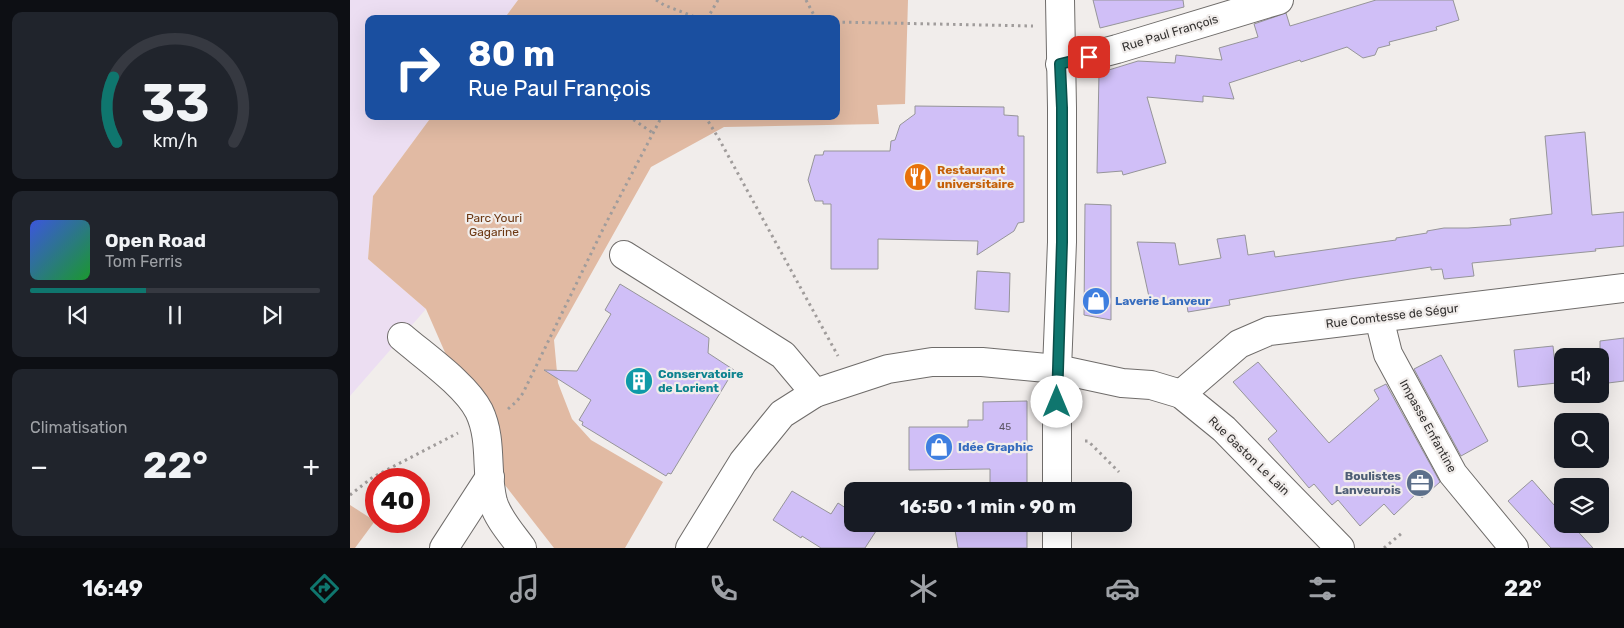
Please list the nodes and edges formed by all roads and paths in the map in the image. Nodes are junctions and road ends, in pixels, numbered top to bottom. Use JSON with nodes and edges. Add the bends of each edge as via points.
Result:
{"nodes":[{"id":1,"x":656,"y":0,"type":"edge"},
{"id":2,"x":718,"y":0,"type":"edge"},
{"id":3,"x":806,"y":0,"type":"edge"},
{"id":4,"x":1060,"y":0,"type":"edge"},
{"id":5,"x":1279,"y":0,"type":"edge"},
{"id":6,"x":690,"y":15,"type":"edge"},
{"id":7,"x":709,"y":15,"type":"edge"},
{"id":8,"x":814,"y":15,"type":"edge"},
{"id":9,"x":840,"y":22,"type":"edge"},
{"id":10,"x":1034,"y":26,"type":"dead end"},
{"id":11,"x":1060,"y":64,"type":"junction"},
{"id":12,"x":634,"y":120,"type":"edge"},
{"id":13,"x":660,"y":120,"type":"edge"},
{"id":14,"x":707,"y":120,"type":"edge"},
{"id":15,"x":653,"y":133,"type":"junction"},
{"id":16,"x":624,"y":254,"type":"dead end"},
{"id":17,"x":1624,"y":288,"type":"edge"},
{"id":18,"x":1379,"y":318,"type":"junction"},
{"id":19,"x":402,"y":337,"type":"dead end"},
{"id":20,"x":1057,"y":369,"type":"junction"},
{"id":21,"x":851,"y":381,"type":"junction"},
{"id":22,"x":815,"y":393,"type":"junction"},
{"id":23,"x":1181,"y":394,"type":"junction"},
{"id":24,"x":483,"y":423,"type":"junction"},
{"id":25,"x":1057,"y":436,"type":"junction"},
{"id":26,"x":1118,"y":472,"type":"dead end"},
{"id":27,"x":490,"y":477,"type":"junction"},
{"id":28,"x":1057,"y":482,"type":"edge"},
{"id":29,"x":350,"y":495,"type":"edge"},
{"id":30,"x":1057,"y":532,"type":"edge"},
{"id":31,"x":1402,"y":533,"type":"dead end"},
{"id":32,"x":1335,"y":546,"type":"edge"},
{"id":33,"x":444,"y":548,"type":"edge"},
{"id":34,"x":522,"y":548,"type":"edge"},
{"id":35,"x":690,"y":548,"type":"edge"},
{"id":36,"x":1057,"y":548,"type":"edge"},
{"id":37,"x":1384,"y":548,"type":"edge"},
{"id":38,"x":1514,"y":548,"type":"edge"}],
"edges":[{"from":1,"to":6,"type":"path"},
{"from":2,"to":7,"type":"path"},
{"from":3,"to":8,"type":"path"},
{"from":4,"to":11,"type":"street"},
{"from":5,"to":11,"type":"street","name":"Rue Paul François"},
{"from":9,"to":10,"type":"path"},
{"from":11,"to":20,"type":"street","via":[[1062,242]]},
{"from":12,"to":15,"type":"path"},
{"from":13,"to":15,"type":"path"},
{"from":14,"to":21,"type":"path"},
{"from":15,"to":24,"type":"path","via":[[523,393],[508,408]]},
{"from":16,"to":22,"type":"street","via":[[783,355]]},
{"from":17,"to":18,"type":"street","name":"Rue Comtesse de Ségur"},
{"from":18,"to":23,"type":"street","name":"Rue Comtesse de Ségur","via":[[1268,331],[1239,344]]},
{"from":18,"to":38,"type":"street","name":"Impasse Enfantine","via":[[1388,354],[1453,474]]},
{"from":19,"to":24,"type":"street","via":[[471,398]]},
{"from":20,"to":21,"type":"street","name":"Rue Gaston Le Lain","via":[[982,362],[932,362],[888,369]]},
{"from":20,"to":23,"type":"street","name":"Rue Gaston Le Lain","via":[[1122,383],[1151,385]]},
{"from":20,"to":25,"type":"street"},
{"from":21,"to":22,"type":"street","name":"Rue Gaston Le Lain"},
{"from":22,"to":35,"type":"street","name":"Rue Gaston Le Lain","via":[[782,414],[762,437]]},
{"from":23,"to":32,"type":"street","name":"Rue Gaston Le Lain","via":[[1224,429]]},
{"from":24,"to":27,"type":"street"},
{"from":24,"to":29,"type":"path","via":[[373,476]]},
{"from":25,"to":26,"type":"path","via":[[1088,441]]},
{"from":25,"to":28,"type":"street"},
{"from":27,"to":33,"type":"street"},
{"from":27,"to":34,"type":"street","via":[[498,513]]},
{"from":30,"to":36,"type":"street"},
{"from":31,"to":37,"type":"path"}]}
